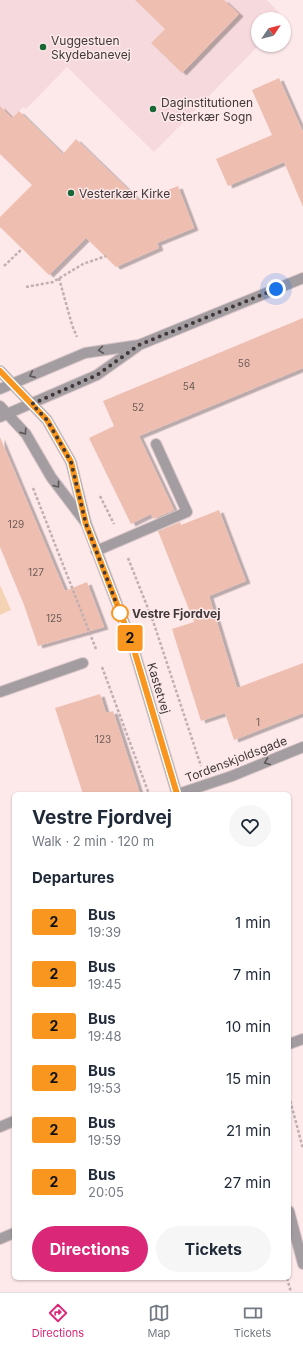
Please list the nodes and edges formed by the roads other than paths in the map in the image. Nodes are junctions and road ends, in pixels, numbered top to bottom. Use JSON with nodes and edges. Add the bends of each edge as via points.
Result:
{"nodes":[{"id":1,"x":303,"y":278,"type":"edge"},
{"id":2,"x":139,"y":345,"type":"junction"},
{"id":3,"x":0,"y":371,"type":"edge"},
{"id":4,"x":13,"y":384,"type":"junction"},
{"id":5,"x":0,"y":389,"type":"edge"},
{"id":6,"x":32,"y":404,"type":"junction"},
{"id":7,"x":0,"y":406,"type":"edge"},
{"id":8,"x":3,"y":414,"type":"edge"},
{"id":9,"x":156,"y":444,"type":"dead end"},
{"id":10,"x":86,"y":524,"type":"junction"},
{"id":11,"x":96,"y":551,"type":"junction"},
{"id":12,"x":83,"y":663,"type":"dead end"},
{"id":13,"x":0,"y":692,"type":"edge"},
{"id":14,"x":303,"y":747,"type":"edge"},
{"id":15,"x":177,"y":792,"type":"edge"},
{"id":16,"x":184,"y":792,"type":"edge"},
{"id":17,"x":303,"y":1040,"type":"edge"},
{"id":18,"x":291,"y":1043,"type":"edge"},
{"id":19,"x":12,"y":1122,"type":"edge"},
{"id":20,"x":0,"y":1127,"type":"edge"},
{"id":21,"x":291,"y":1219,"type":"edge"},
{"id":22,"x":12,"y":1234,"type":"edge"},
{"id":23,"x":0,"y":1239,"type":"edge"},
{"id":24,"x":303,"y":1264,"type":"edge"}],
"edges":[{"from":1,"to":2,"type":"street"},
{"from":2,"to":4,"type":"street","one_way":true,"via":[[85,353]]},
{"from":2,"to":6,"type":"street","via":[[97,375]]},
{"from":3,"to":4,"type":"street","name":"Kastetvej"},
{"from":4,"to":5,"type":"street"},
{"from":4,"to":6,"type":"street","name":"Kastetvej"},
{"from":6,"to":8,"type":"street"},
{"from":6,"to":10,"type":"street","name":"Kastetvej","via":[[47,420],[71,462]]},
{"from":7,"to":8,"type":"street","name":"Kastetvej"},
{"from":8,"to":10,"type":"street","name":"Kastetvej","one_way":true,"via":[[26,434],[51,477]]},
{"from":9,"to":11,"type":"street","via":[[187,512]]},
{"from":10,"to":11,"type":"street","name":"Kastetvej"},
{"from":11,"to":15,"type":"street","name":"Kastetvej","via":[[132,643]]},
{"from":12,"to":13,"type":"street"},
{"from":14,"to":16,"type":"street","name":"Tordenskjoldsgade","one_way":true,"via":[[232,776]]},
{"from":17,"to":18,"type":"street"},
{"from":19,"to":20,"type":"street"},
{"from":21,"to":24,"type":"street"},
{"from":22,"to":23,"type":"street"}]}
